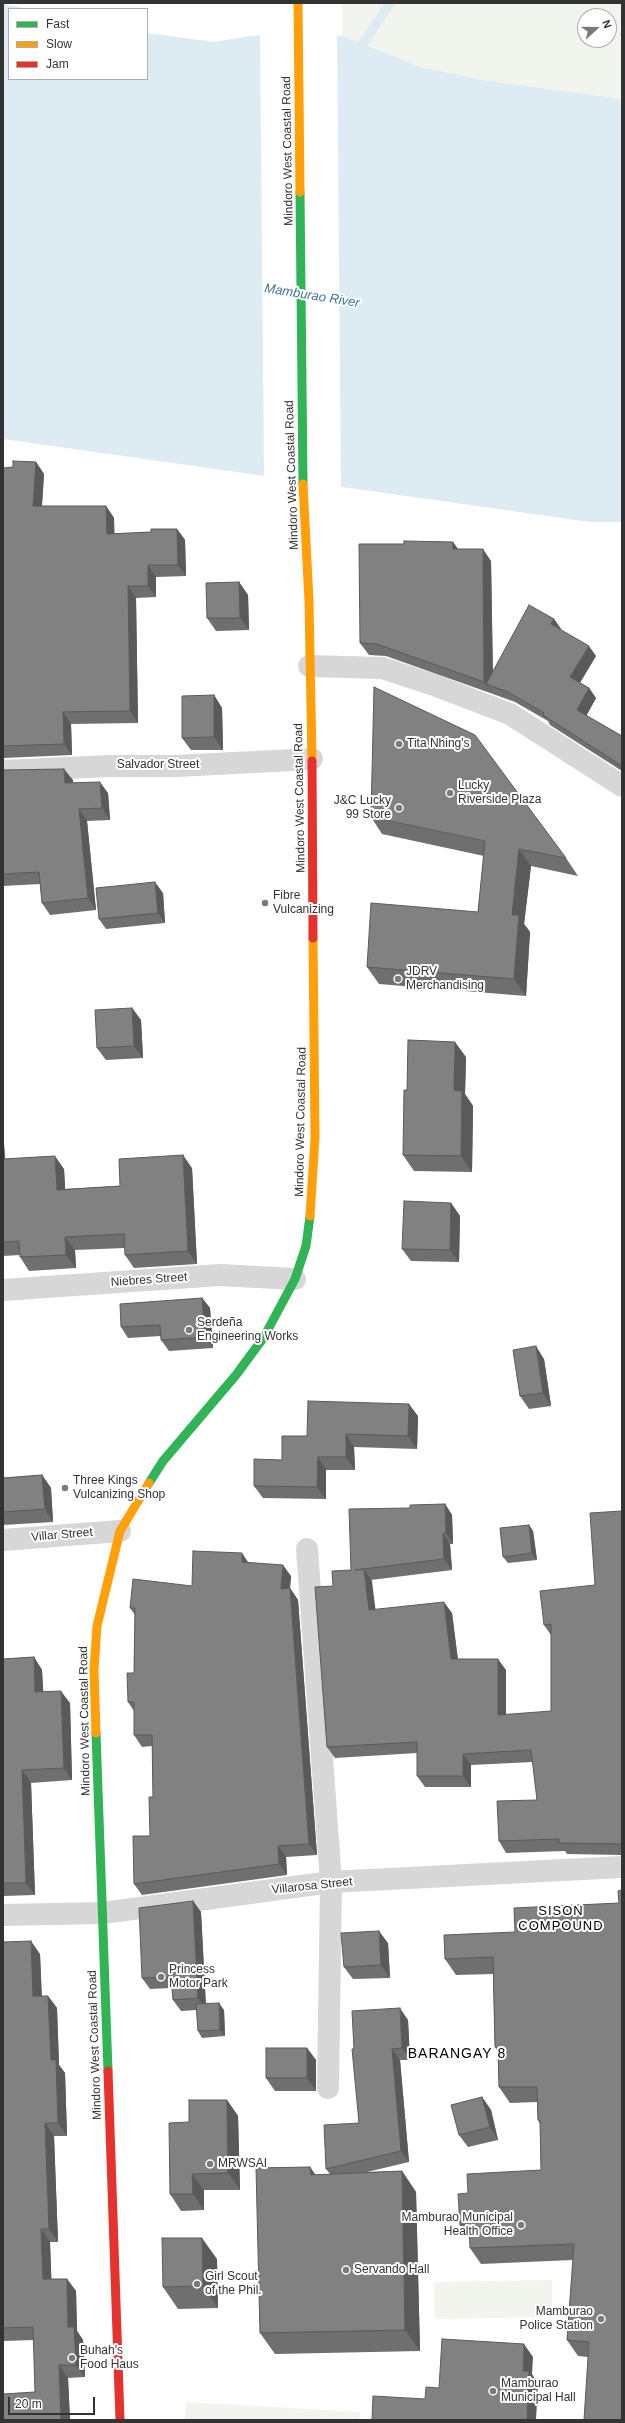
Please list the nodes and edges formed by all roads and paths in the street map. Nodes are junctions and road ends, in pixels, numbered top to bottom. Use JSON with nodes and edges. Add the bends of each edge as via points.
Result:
{"nodes":[{"id":1,"x":298,"y":3,"type":"edge"},
{"id":2,"x":309,"y":666,"type":"junction"},
{"id":3,"x":312,"y":759,"type":"junction"},
{"id":4,"x":3,"y":771,"type":"edge"},
{"id":5,"x":622,"y":786,"type":"edge"},
{"id":6,"x":295,"y":1279,"type":"junction"},
{"id":7,"x":3,"y":1290,"type":"edge"},
{"id":8,"x":120,"y":1530,"type":"junction"},
{"id":9,"x":3,"y":1540,"type":"edge"},
{"id":10,"x":307,"y":1549,"type":"dead end"},
{"id":11,"x":622,"y":1866,"type":"edge"},
{"id":12,"x":331,"y":1882,"type":"junction"},
{"id":13,"x":102,"y":1913,"type":"junction"},
{"id":14,"x":3,"y":1915,"type":"edge"},
{"id":15,"x":328,"y":2088,"type":"dead end"},
{"id":16,"x":120,"y":2420,"type":"edge"}],
"edges":[{"from":1,"to":2,"type":"main road","name":"Mindoro West Coastal Road","via":[[303,496],[309,602]]},
{"from":2,"to":3,"type":"main road","name":"Mindoro West Coastal Road"},
{"from":2,"to":5,"type":"street","via":[[382,668],[510,714]]},
{"from":3,"to":4,"type":"street","name":"Salvador Street"},
{"from":3,"to":6,"type":"main road","name":"Mindoro West Coastal Road","via":[[315,1138],[311,1212],[306,1246]]},
{"from":6,"to":7,"type":"street","name":"Niebres Street","via":[[220,1275]]},
{"from":6,"to":8,"type":"main road","name":"Mindoro West Coastal Road","via":[[264,1337],[163,1461]]},
{"from":8,"to":9,"type":"street","name":"Villar Street"},
{"from":8,"to":13,"type":"main road","name":"Mindoro West Coastal Road","via":[[97,1626],[94,1670]]},
{"from":10,"to":12,"type":"street"},
{"from":11,"to":12,"type":"street","name":"Villarosa Street"},
{"from":12,"to":13,"type":"street","name":"Villarosa Street"},
{"from":12,"to":15,"type":"street"},
{"from":13,"to":14,"type":"street","name":"Villarosa Street"},
{"from":13,"to":16,"type":"main road","name":"Mindoro West Coastal Road"}]}
